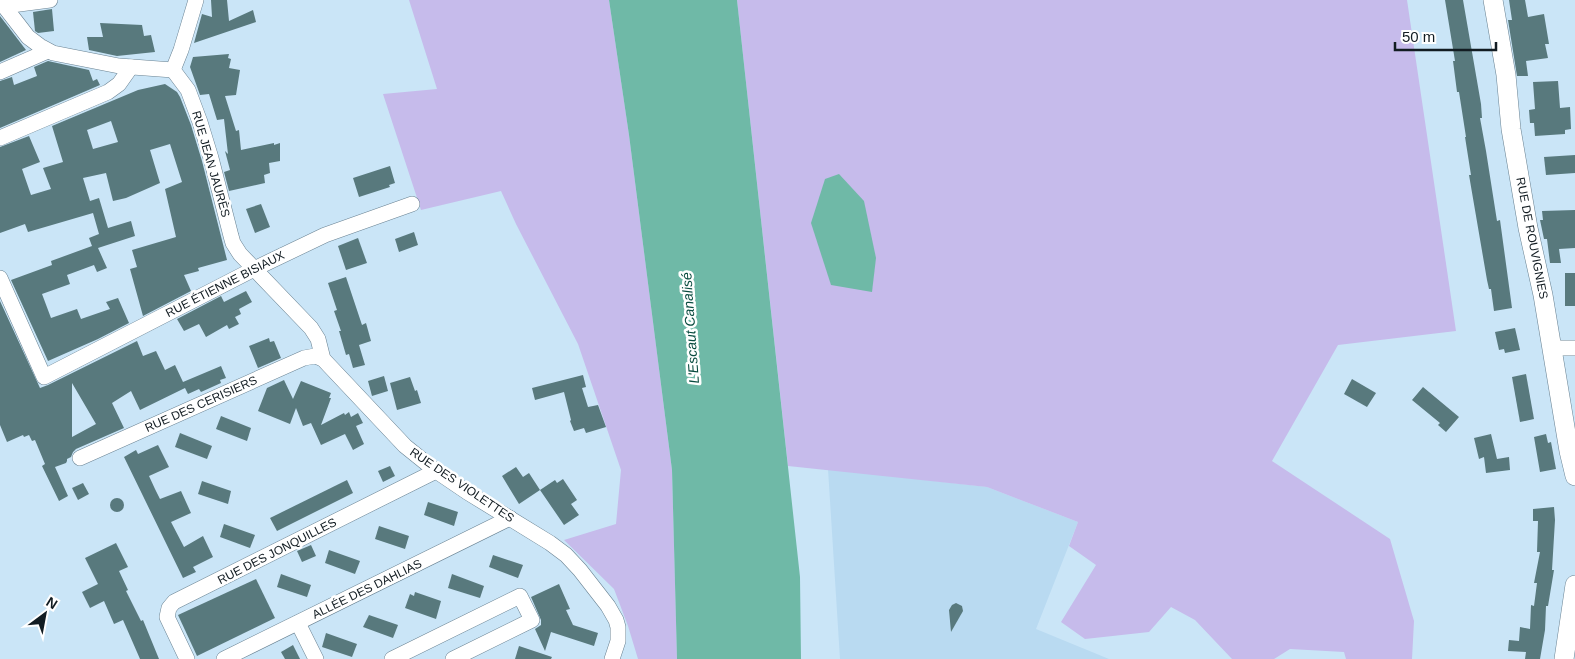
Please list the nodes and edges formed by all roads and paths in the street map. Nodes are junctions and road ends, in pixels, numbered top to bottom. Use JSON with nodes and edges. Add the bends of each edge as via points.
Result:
{"nodes":[{"id":1,"x":50,"y":0,"type":"edge"},
{"id":2,"x":196,"y":0,"type":"edge"},
{"id":3,"x":1493,"y":0,"type":"edge"},
{"id":4,"x":2,"y":6,"type":"edge"},
{"id":5,"x":48,"y":51,"type":"junction"},
{"id":6,"x":131,"y":67,"type":"junction"},
{"id":7,"x":173,"y":70,"type":"junction"},
{"id":8,"x":0,"y":72,"type":"edge"},
{"id":9,"x":0,"y":138,"type":"edge"},
{"id":10,"x":412,"y":204,"type":"dead end"},
{"id":11,"x":254,"y":269,"type":"junction"},
{"id":12,"x":0,"y":278,"type":"edge"},
{"id":13,"x":1552,"y":348,"type":"junction"},
{"id":14,"x":1575,"y":348,"type":"edge"},
{"id":15,"x":323,"y":359,"type":"junction"},
{"id":16,"x":1572,"y":452,"type":"edge"},
{"id":17,"x":80,"y":458,"type":"dead end"},
{"id":18,"x":436,"y":471,"type":"junction"},
{"id":19,"x":1575,"y":476,"type":"edge"},
{"id":20,"x":510,"y":518,"type":"junction"},
{"id":21,"x":1575,"y":585,"type":"edge"},
{"id":22,"x":298,"y":622,"type":"junction"},
{"id":23,"x":613,"y":657,"type":"edge"},
{"id":24,"x":187,"y":659,"type":"edge"},
{"id":25,"x":224,"y":659,"type":"edge"},
{"id":26,"x":316,"y":659,"type":"edge"},
{"id":27,"x":392,"y":659,"type":"edge"},
{"id":28,"x":454,"y":659,"type":"edge"},
{"id":29,"x":1564,"y":659,"type":"edge"}],
"edges":[{"from":1,"to":4,"type":"street"},
{"from":2,"to":7,"type":"street"},
{"from":3,"to":13,"type":"street","name":"RUE DE ROUVIGNIES","via":[[1513,138]]},
{"from":4,"to":5,"type":"street","via":[[28,37]]},
{"from":5,"to":6,"type":"street"},
{"from":5,"to":8,"type":"street"},
{"from":6,"to":7,"type":"street"},
{"from":6,"to":9,"type":"street","via":[[119,84],[108,92]]},
{"from":7,"to":11,"type":"street","name":"RUE JEAN JAURÈS","via":[[188,90],[200,122],[233,243]]},
{"from":10,"to":11,"type":"street","name":"RUE ÉTIENNE BISIAUX","via":[[330,233]]},
{"from":11,"to":12,"type":"street","name":"RUE ÉTIENNE BISIAUX","via":[[44,377]]},
{"from":11,"to":15,"type":"street","name":"RUE DES VIOLETTES","via":[[311,328],[318,339]]},
{"from":13,"to":14,"type":"street"},
{"from":13,"to":16,"type":"street","name":"RUE DE ROUVIGNIES"},
{"from":15,"to":17,"type":"street","name":"RUE DES CERISIERS","via":[[315,356],[304,358]]},
{"from":15,"to":18,"type":"street","name":"RUE DES VIOLETTES","via":[[397,439]]},
{"from":16,"to":19,"type":"street","name":"RUE DE ROUVIGNIES"},
{"from":18,"to":20,"type":"street","name":"RUE DES VIOLETTES"},
{"from":18,"to":24,"type":"street","name":"RUE DES JONQUILLES","via":[[174,602],[167,617]]},
{"from":20,"to":22,"type":"street","name":"ALLÉE DES DAHLIAS"},
{"from":20,"to":23,"type":"street","name":"RUE DES VIOLETTES","via":[[574,562],[608,606],[618,627]]},
{"from":21,"to":29,"type":"street"},
{"from":22,"to":25,"type":"street","name":"ALLÉE DES DAHLIAS"},
{"from":22,"to":26,"type":"street"},
{"from":27,"to":28,"type":"street","via":[[520,596],[532,620]]}]}
